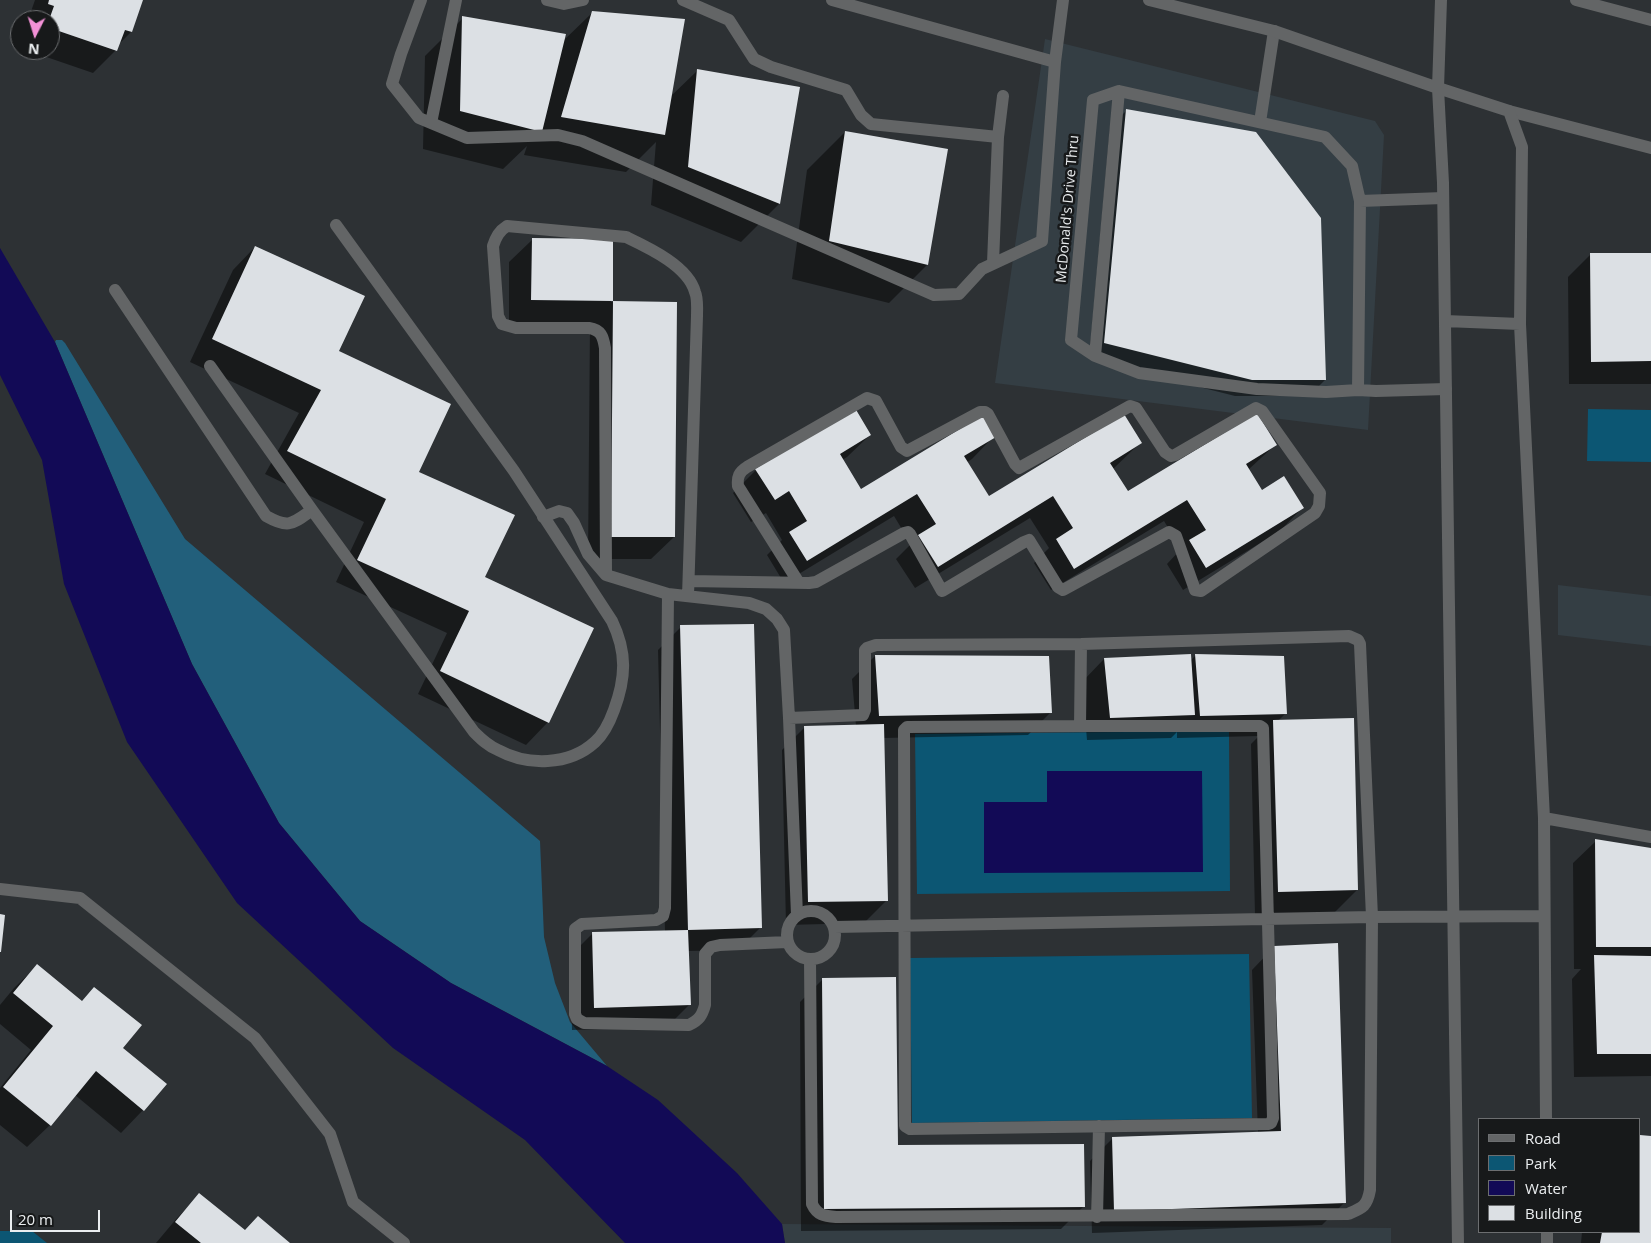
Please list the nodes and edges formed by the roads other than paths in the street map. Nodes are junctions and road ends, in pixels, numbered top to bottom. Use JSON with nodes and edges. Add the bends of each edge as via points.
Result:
{"nodes":[{"id":1,"x":421,"y":0,"type":"edge"},
{"id":2,"x":456,"y":0,"type":"edge"},
{"id":3,"x":547,"y":0,"type":"edge"},
{"id":4,"x":583,"y":0,"type":"edge"},
{"id":5,"x":683,"y":0,"type":"edge"},
{"id":6,"x":832,"y":0,"type":"edge"},
{"id":7,"x":1063,"y":0,"type":"edge"},
{"id":8,"x":1149,"y":0,"type":"edge"},
{"id":9,"x":1441,"y":0,"type":"edge"},
{"id":10,"x":1576,"y":0,"type":"edge"},
{"id":11,"x":1651,"y":20,"type":"edge"},
{"id":12,"x":1274,"y":31,"type":"junction"},
{"id":13,"x":1055,"y":62,"type":"junction"},
{"id":14,"x":1438,"y":88,"type":"junction"},
{"id":15,"x":1119,"y":91,"type":"junction"},
{"id":16,"x":1003,"y":96,"type":"dead end"},
{"id":17,"x":1509,"y":111,"type":"junction"},
{"id":18,"x":1260,"y":122,"type":"junction"},
{"id":19,"x":430,"y":123,"type":"junction"},
{"id":20,"x":998,"y":137,"type":"junction"},
{"id":21,"x":1651,"y":148,"type":"edge"},
{"id":22,"x":1443,"y":198,"type":"junction"},
{"id":23,"x":1360,"y":201,"type":"junction"},
{"id":24,"x":336,"y":225,"type":"dead end"},
{"id":25,"x":993,"y":263,"type":"junction"},
{"id":26,"x":115,"y":290,"type":"dead end"},
{"id":27,"x":1444,"y":321,"type":"junction"},
{"id":28,"x":1520,"y":324,"type":"junction"},
{"id":29,"x":1096,"y":356,"type":"junction"},
{"id":30,"x":210,"y":366,"type":"dead end"},
{"id":31,"x":1446,"y":388,"type":"junction"},
{"id":32,"x":1358,"y":390,"type":"junction"},
{"id":33,"x":312,"y":510,"type":"junction"},
{"id":34,"x":544,"y":517,"type":"junction"},
{"id":35,"x":606,"y":575,"type":"junction"},
{"id":36,"x":689,"y":580,"type":"junction"},
{"id":37,"x":799,"y":583,"type":"junction"},
{"id":38,"x":668,"y":594,"type":"junction"},
{"id":39,"x":688,"y":596,"type":"junction"},
{"id":40,"x":1081,"y":644,"type":"junction"},
{"id":41,"x":789,"y":718,"type":"junction"},
{"id":42,"x":1080,"y":726,"type":"junction"},
{"id":43,"x":1544,"y":818,"type":"junction"},
{"id":44,"x":1651,"y":837,"type":"edge"},
{"id":45,"x":0,"y":888,"type":"edge"},
{"id":46,"x":798,"y":915,"type":"junction"},
{"id":47,"x":1454,"y":916,"type":"junction"},
{"id":48,"x":1544,"y":916,"type":"junction"},
{"id":49,"x":1372,"y":917,"type":"junction"},
{"id":50,"x":1268,"y":919,"type":"junction"},
{"id":51,"x":904,"y":926,"type":"junction"},
{"id":52,"x":834,"y":927,"type":"junction"},
{"id":53,"x":787,"y":942,"type":"junction"},
{"id":54,"x":810,"y":959,"type":"junction"},
{"id":55,"x":1546,"y":1118,"type":"edge"},
{"id":56,"x":1099,"y":1126,"type":"junction"},
{"id":57,"x":1098,"y":1217,"type":"junction"},
{"id":58,"x":404,"y":1243,"type":"edge"},
{"id":59,"x":1458,"y":1243,"type":"edge"}],
"edges":[{"from":1,"to":19,"type":"street","via":[[392,84],[420,118]]},
{"from":2,"to":19,"type":"street"},
{"from":3,"to":4,"type":"street","via":[[564,4]]},
{"from":5,"to":20,"type":"street","via":[[729,20],[754,59],[846,90],[861,115],[871,124]]},
{"from":6,"to":13,"type":"street"},
{"from":7,"to":13,"type":"street"},
{"from":8,"to":12,"type":"street"},
{"from":9,"to":14,"type":"street"},
{"from":10,"to":11,"type":"street"},
{"from":12,"to":14,"type":"street"},
{"from":12,"to":18,"type":"street"},
{"from":13,"to":25,"type":"street","via":[[1042,241]]},
{"from":14,"to":17,"type":"street"},
{"from":14,"to":22,"type":"street"},
{"from":15,"to":18,"type":"street"},
{"from":15,"to":29,"type":"street"},
{"from":15,"to":29,"type":"street","name":"McDonald's Drive Thru","via":[[1092,100],[1071,340]]},
{"from":16,"to":20,"type":"street"},
{"from":17,"to":21,"type":"street"},
{"from":17,"to":28,"type":"street","via":[[1522,147]]},
{"from":18,"to":23,"type":"street","via":[[1325,137],[1352,166]]},
{"from":19,"to":25,"type":"street","via":[[467,138],[558,135],[582,141],[934,294],[959,294],[982,269]]},
{"from":20,"to":25,"type":"street"},
{"from":22,"to":23,"type":"street"},
{"from":22,"to":27,"type":"street"},
{"from":23,"to":32,"type":"street"},
{"from":24,"to":34,"type":"street"},
{"from":26,"to":33,"type":"street","via":[[266,516],[278,524],[292,524]]},
{"from":27,"to":28,"type":"street"},
{"from":27,"to":31,"type":"street"},
{"from":28,"to":43,"type":"street"},
{"from":29,"to":32,"type":"street","name":"McDonald's Drive Thru","via":[[1139,373],[1257,389]]},
{"from":30,"to":33,"type":"street"},
{"from":31,"to":32,"type":"street","name":"McDonald's Drive Thru"},
{"from":31,"to":47,"type":"street"},
{"from":33,"to":34,"type":"street","via":[[474,732],[498,751],[545,762],[579,753],[602,735],[619,696],[623,663],[619,637],[612,621]]},
{"from":34,"to":35,"type":"street","via":[[559,511],[567,513],[588,554]]},
{"from":35,"to":36,"type":"street","via":[[605,348],[602,335],[589,328],[516,328],[502,324],[498,316],[493,246],[496,236],[508,226],[626,238],[679,268],[690,280],[696,293],[697,316]]},
{"from":35,"to":38,"type":"street"},
{"from":36,"to":37,"type":"street"},
{"from":36,"to":39,"type":"street"},
{"from":37,"to":37,"type":"street","via":[[816,582],[908,532],[942,591],[1029,540],[1063,590],[1169,532],[1176,536],[1195,590],[1201,591],[1315,513],[1320,493],[1259,408],[1171,456],[1136,408],[1130,406],[1019,468],[985,412],[907,451],[901,447],[876,402],[868,398],[741,470],[737,478],[738,486]]},
{"from":38,"to":39,"type":"street"},
{"from":38,"to":53,"type":"street","via":[[665,908],[663,916],[656,920],[582,924],[575,929],[575,1014],[584,1022],[689,1025],[698,1020],[705,1005],[705,954],[711,947]]},
{"from":39,"to":41,"type":"street","via":[[749,603],[766,610],[776,619],[784,630]]},
{"from":40,"to":41,"type":"street","via":[[872,646],[866,650],[863,715]]},
{"from":40,"to":42,"type":"street"},
{"from":40,"to":49,"type":"street","via":[[1349,636],[1358,640]]},
{"from":41,"to":46,"type":"street"},
{"from":42,"to":50,"type":"street","via":[[1263,728]]},
{"from":42,"to":51,"type":"street","via":[[905,728]]},
{"from":43,"to":44,"type":"street"},
{"from":43,"to":48,"type":"street"},
{"from":45,"to":58,"type":"street","via":[[80,898],[255,1038],[330,1134],[353,1202]]},
{"from":46,"to":52,"type":"street","via":[[804,911],[820,912],[831,920]]},
{"from":46,"to":53,"type":"street","via":[[788,927]]},
{"from":47,"to":48,"type":"street"},
{"from":47,"to":49,"type":"street"},
{"from":47,"to":59,"type":"street"},
{"from":48,"to":55,"type":"street"},
{"from":49,"to":50,"type":"street"},
{"from":49,"to":57,"type":"street","via":[[1370,1190],[1364,1207],[1348,1214]]},
{"from":50,"to":51,"type":"street"},
{"from":50,"to":56,"type":"street","via":[[1271,1123]]},
{"from":51,"to":52,"type":"street"},
{"from":51,"to":56,"type":"street","via":[[904,1123],[907,1129]]},
{"from":52,"to":54,"type":"street","via":[[833,946],[823,956]]},
{"from":53,"to":54,"type":"street","via":[[797,955]]},
{"from":54,"to":57,"type":"street","via":[[814,1210],[820,1215],[836,1217]]},
{"from":56,"to":57,"type":"street"}]}
